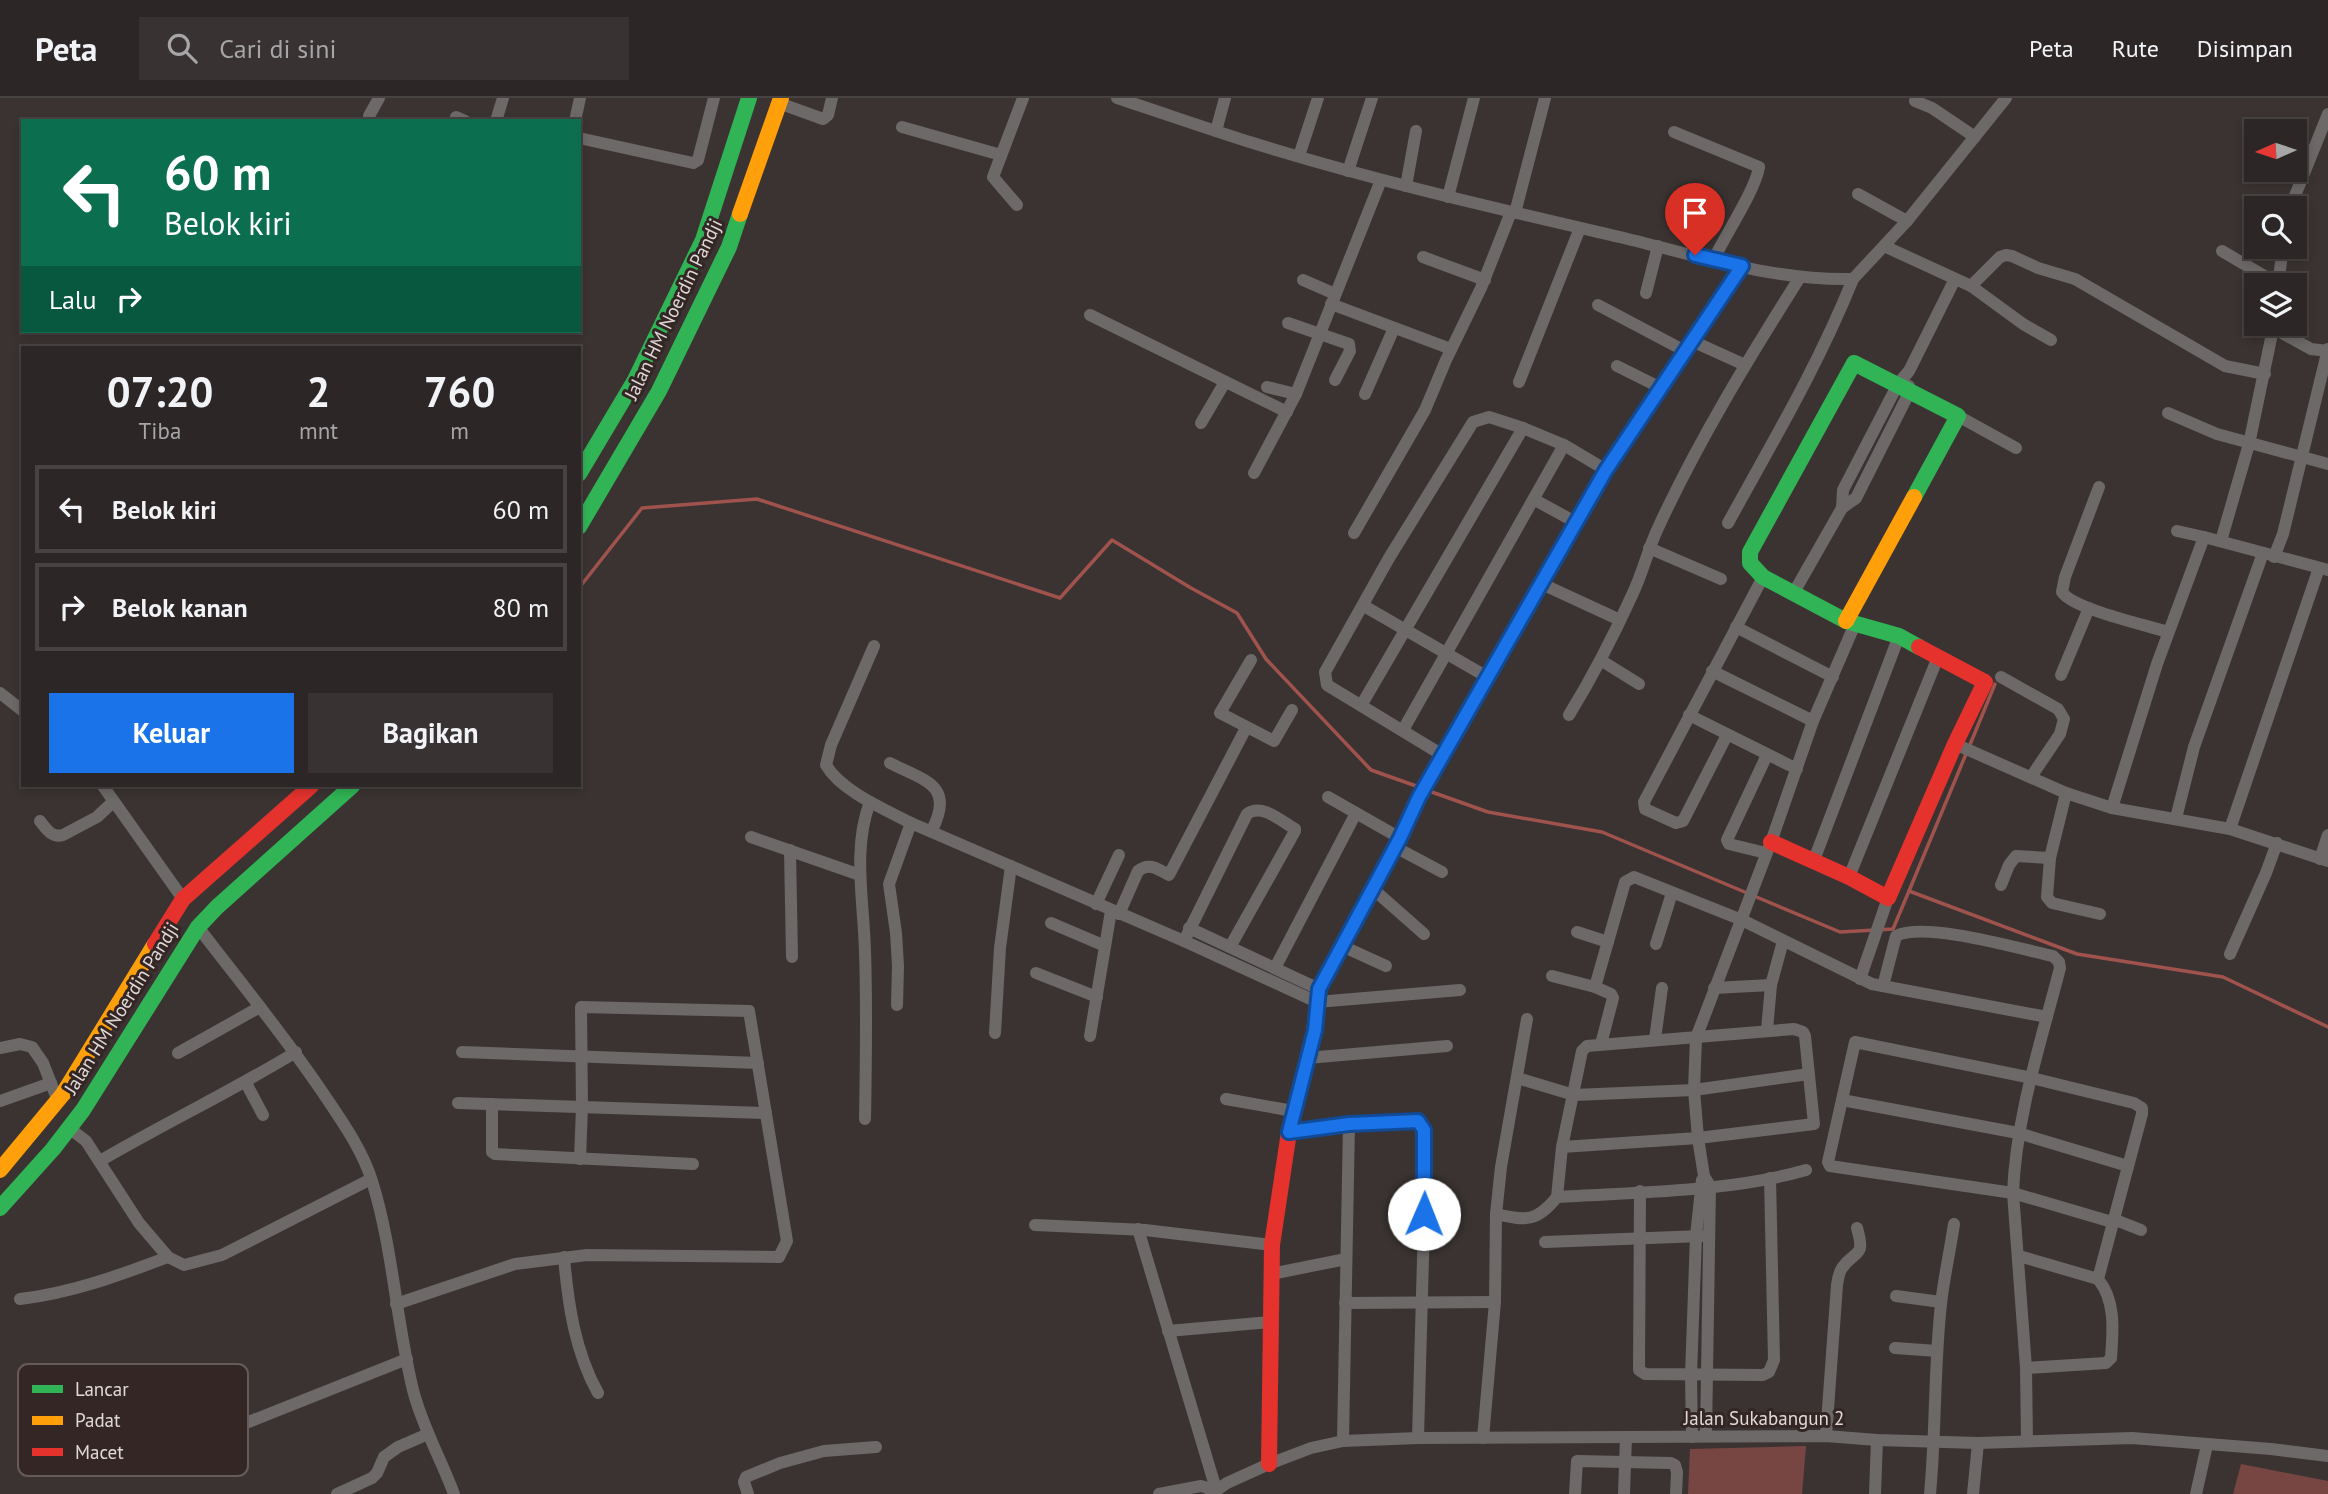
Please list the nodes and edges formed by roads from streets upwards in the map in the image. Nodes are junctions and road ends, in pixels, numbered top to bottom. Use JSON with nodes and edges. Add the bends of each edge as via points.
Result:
{"nodes":[{"id":1,"x":379,"y":98,"type":"edge"},
{"id":2,"x":503,"y":98,"type":"edge"},
{"id":3,"x":580,"y":98,"type":"edge"},
{"id":4,"x":714,"y":98,"type":"edge"},
{"id":5,"x":832,"y":98,"type":"edge"},
{"id":6,"x":1023,"y":98,"type":"edge"},
{"id":7,"x":1117,"y":98,"type":"edge"},
{"id":8,"x":1225,"y":98,"type":"edge"},
{"id":9,"x":1318,"y":98,"type":"edge"},
{"id":10,"x":1372,"y":98,"type":"edge"},
{"id":11,"x":1474,"y":98,"type":"edge"},
{"id":12,"x":1545,"y":98,"type":"edge"},
{"id":13,"x":2006,"y":98,"type":"edge"},
{"id":14,"x":744,"y":99,"type":"edge"},
{"id":15,"x":780,"y":100,"type":"edge"},
{"id":16,"x":1915,"y":102,"type":"dead end"},
{"id":17,"x":2328,"y":114,"type":"edge"},
{"id":18,"x":369,"y":116,"type":"dead end"},
{"id":19,"x":497,"y":119,"type":"edge"},
{"id":20,"x":575,"y":119,"type":"edge"},
{"id":21,"x":902,"y":127,"type":"dead end"},
{"id":22,"x":1216,"y":131,"type":"junction"},
{"id":23,"x":1416,"y":131,"type":"dead end"},
{"id":24,"x":1674,"y":132,"type":"dead end"},
{"id":25,"x":1975,"y":137,"type":"junction"},
{"id":26,"x":581,"y":138,"type":"edge"},
{"id":27,"x":1001,"y":155,"type":"junction"},
{"id":28,"x":1299,"y":156,"type":"junction"},
{"id":29,"x":1349,"y":171,"type":"junction"},
{"id":30,"x":1381,"y":180,"type":"junction"},
{"id":31,"x":1406,"y":186,"type":"junction"},
{"id":32,"x":1858,"y":194,"type":"dead end"},
{"id":33,"x":2295,"y":196,"type":"edge"},
{"id":34,"x":1448,"y":197,"type":"junction"},
{"id":35,"x":1017,"y":205,"type":"dead end"},
{"id":36,"x":1513,"y":212,"type":"junction"},
{"id":37,"x":1907,"y":221,"type":"junction"},
{"id":38,"x":1580,"y":228,"type":"junction"},
{"id":39,"x":1658,"y":246,"type":"junction"},
{"id":40,"x":1884,"y":246,"type":"junction"},
{"id":41,"x":2222,"y":251,"type":"dead end"},
{"id":42,"x":1423,"y":257,"type":"dead end"},
{"id":43,"x":1714,"y":259,"type":"junction"},
{"id":44,"x":1742,"y":266,"type":"junction"},
{"id":45,"x":2258,"y":273,"type":"edge"},
{"id":46,"x":1800,"y":277,"type":"junction"},
{"id":47,"x":1853,"y":279,"type":"junction"},
{"id":48,"x":1955,"y":279,"type":"junction"},
{"id":49,"x":1485,"y":280,"type":"junction"},
{"id":50,"x":1303,"y":281,"type":"dead end"},
{"id":51,"x":1971,"y":286,"type":"junction"},
{"id":52,"x":1646,"y":293,"type":"dead end"},
{"id":53,"x":1333,"y":299,"type":"junction"},
{"id":54,"x":1598,"y":305,"type":"dead end"},
{"id":55,"x":1090,"y":315,"type":"dead end"},
{"id":56,"x":1288,"y":323,"type":"dead end"},
{"id":57,"x":1394,"y":328,"type":"junction"},
{"id":58,"x":1321,"y":333,"type":"junction"},
{"id":59,"x":2272,"y":336,"type":"edge"},
{"id":60,"x":2290,"y":336,"type":"edge"},
{"id":61,"x":2051,"y":340,"type":"dead end"},
{"id":62,"x":1689,"y":346,"type":"junction"},
{"id":63,"x":1451,"y":349,"type":"junction"},
{"id":64,"x":2328,"y":350,"type":"edge"},
{"id":65,"x":1745,"y":365,"type":"junction"},
{"id":66,"x":1617,"y":366,"type":"dead end"},
{"id":67,"x":2265,"y":374,"type":"junction"},
{"id":68,"x":1335,"y":380,"type":"dead end"},
{"id":69,"x":1225,"y":382,"type":"junction"},
{"id":70,"x":1519,"y":382,"type":"dead end"},
{"id":71,"x":1267,"y":387,"type":"dead end"},
{"id":72,"x":1661,"y":388,"type":"junction"},
{"id":73,"x":1903,"y":389,"type":"junction"},
{"id":74,"x":1296,"y":394,"type":"junction"},
{"id":75,"x":1365,"y":394,"type":"dead end"},
{"id":76,"x":1287,"y":412,"type":"junction"},
{"id":77,"x":2168,"y":413,"type":"dead end"},
{"id":78,"x":1958,"y":416,"type":"junction"},
{"id":79,"x":1201,"y":423,"type":"dead end"},
{"id":80,"x":1523,"y":428,"type":"junction"},
{"id":81,"x":2249,"y":444,"type":"junction"},
{"id":82,"x":1564,"y":445,"type":"junction"},
{"id":83,"x":1867,"y":447,"type":"junction"},
{"id":84,"x":2016,"y":448,"type":"dead end"},
{"id":85,"x":1879,"y":454,"type":"junction"},
{"id":86,"x":2300,"y":457,"type":"junction"},
{"id":87,"x":2328,"y":464,"type":"edge"},
{"id":88,"x":1606,"y":470,"type":"junction"},
{"id":89,"x":581,"y":471,"type":"edge"},
{"id":90,"x":1254,"y":473,"type":"dead end"},
{"id":91,"x":2099,"y":487,"type":"dead end"},
{"id":92,"x":1535,"y":500,"type":"junction"},
{"id":93,"x":1842,"y":508,"type":"junction"},
{"id":94,"x":1577,"y":523,"type":"junction"},
{"id":95,"x":1728,"y":523,"type":"dead end"},
{"id":96,"x":581,"y":524,"type":"edge"},
{"id":97,"x":2177,"y":531,"type":"dead end"},
{"id":98,"x":1354,"y":533,"type":"dead end"},
{"id":99,"x":2204,"y":537,"type":"junction"},
{"id":100,"x":2221,"y":541,"type":"junction"},
{"id":101,"x":1649,"y":548,"type":"junction"},
{"id":102,"x":2269,"y":555,"type":"junction"},
{"id":103,"x":2324,"y":569,"type":"edge"},
{"id":104,"x":1763,"y":577,"type":"junction"},
{"id":105,"x":1721,"y":579,"type":"dead end"},
{"id":106,"x":1542,"y":584,"type":"junction"},
{"id":107,"x":1793,"y":594,"type":"junction"},
{"id":108,"x":1364,"y":606,"type":"junction"},
{"id":109,"x":2089,"y":608,"type":"junction"},
{"id":110,"x":1620,"y":620,"type":"junction"},
{"id":111,"x":1850,"y":623,"type":"junction"},
{"id":112,"x":1736,"y":627,"type":"junction"},
{"id":113,"x":1405,"y":629,"type":"junction"},
{"id":114,"x":2168,"y":632,"type":"junction"},
{"id":115,"x":1899,"y":636,"type":"junction"},
{"id":116,"x":874,"y":646,"type":"dead end"},
{"id":117,"x":1446,"y":653,"type":"junction"},
{"id":118,"x":1938,"y":657,"type":"junction"},
{"id":119,"x":1251,"y":660,"type":"dead end"},
{"id":120,"x":1602,"y":661,"type":"junction"},
{"id":121,"x":1712,"y":671,"type":"junction"},
{"id":122,"x":2061,"y":675,"type":"dead end"},
{"id":123,"x":1833,"y":677,"type":"junction"},
{"id":124,"x":2001,"y":677,"type":"dead end"},
{"id":125,"x":1489,"y":678,"type":"junction"},
{"id":126,"x":1639,"y":684,"type":"dead end"},
{"id":127,"x":0,"y":693,"type":"edge"},
{"id":128,"x":1362,"y":704,"type":"junction"},
{"id":129,"x":21,"y":709,"type":"edge"},
{"id":130,"x":1292,"y":710,"type":"dead end"},
{"id":131,"x":1569,"y":715,"type":"dead end"},
{"id":132,"x":1689,"y":715,"type":"junction"},
{"id":133,"x":1813,"y":721,"type":"junction"},
{"id":134,"x":1247,"y":728,"type":"junction"},
{"id":135,"x":1403,"y":730,"type":"junction"},
{"id":136,"x":1727,"y":735,"type":"junction"},
{"id":137,"x":1964,"y":747,"type":"junction"},
{"id":138,"x":1767,"y":755,"type":"junction"},
{"id":139,"x":1444,"y":756,"type":"junction"},
{"id":140,"x":890,"y":763,"type":"dead end"},
{"id":141,"x":1797,"y":769,"type":"junction"},
{"id":142,"x":2031,"y":777,"type":"junction"},
{"id":143,"x":104,"y":787,"type":"edge"},
{"id":144,"x":310,"y":787,"type":"edge"},
{"id":145,"x":351,"y":787,"type":"edge"},
{"id":146,"x":2066,"y":793,"type":"junction"},
{"id":147,"x":1328,"y":797,"type":"dead end"},
{"id":148,"x":870,"y":802,"type":"junction"},
{"id":149,"x":113,"y":803,"type":"junction"},
{"id":150,"x":2112,"y":808,"type":"junction"},
{"id":151,"x":1356,"y":813,"type":"junction"},
{"id":152,"x":2176,"y":818,"type":"junction"},
{"id":153,"x":40,"y":821,"type":"dead end"},
{"id":154,"x":911,"y":823,"type":"junction"},
{"id":155,"x":2230,"y":829,"type":"junction"},
{"id":156,"x":932,"y":831,"type":"junction"},
{"id":157,"x":2328,"y":835,"type":"edge"},
{"id":158,"x":751,"y":837,"type":"dead end"},
{"id":159,"x":1398,"y":842,"type":"junction"},
{"id":160,"x":2277,"y":843,"type":"junction"},
{"id":161,"x":790,"y":850,"type":"junction"},
{"id":162,"x":1768,"y":851,"type":"junction"},
{"id":163,"x":1119,"y":855,"type":"dead end"},
{"id":164,"x":2050,"y":858,"type":"junction"},
{"id":165,"x":1814,"y":860,"type":"junction"},
{"id":166,"x":2324,"y":860,"type":"edge"},
{"id":167,"x":1011,"y":866,"type":"junction"},
{"id":168,"x":1442,"y":872,"type":"dead end"},
{"id":169,"x":860,"y":875,"type":"junction"},
{"id":170,"x":1849,"y":877,"type":"junction"},
{"id":171,"x":2001,"y":885,"type":"dead end"},
{"id":172,"x":1373,"y":889,"type":"junction"},
{"id":173,"x":1672,"y":893,"type":"junction"},
{"id":174,"x":183,"y":899,"type":"junction"},
{"id":175,"x":1096,"y":904,"type":"junction"},
{"id":176,"x":1885,"y":906,"type":"junction"},
{"id":177,"x":1115,"y":912,"type":"junction"},
{"id":178,"x":2100,"y":914,"type":"dead end"},
{"id":179,"x":1743,"y":917,"type":"junction"},
{"id":180,"x":1051,"y":923,"type":"dead end"},
{"id":181,"x":198,"y":927,"type":"junction"},
{"id":182,"x":1577,"y":932,"type":"dead end"},
{"id":183,"x":1186,"y":934,"type":"junction"},
{"id":184,"x":1424,"y":934,"type":"dead end"},
{"id":185,"x":1783,"y":941,"type":"junction"},
{"id":186,"x":1608,"y":942,"type":"junction"},
{"id":187,"x":1656,"y":944,"type":"dead end"},
{"id":188,"x":1105,"y":946,"type":"junction"},
{"id":189,"x":1342,"y":946,"type":"junction"},
{"id":190,"x":1230,"y":947,"type":"junction"},
{"id":191,"x":2230,"y":954,"type":"dead end"},
{"id":192,"x":792,"y":957,"type":"dead end"},
{"id":193,"x":1386,"y":966,"type":"dead end"},
{"id":194,"x":1275,"y":968,"type":"junction"},
{"id":195,"x":1036,"y":973,"type":"dead end"},
{"id":196,"x":1861,"y":975,"type":"junction"},
{"id":197,"x":1552,"y":976,"type":"dead end"},
{"id":198,"x":1771,"y":985,"type":"junction"},
{"id":199,"x":1883,"y":986,"type":"junction"},
{"id":200,"x":1595,"y":987,"type":"junction"},
{"id":201,"x":1662,"y":988,"type":"dead end"},
{"id":202,"x":1714,"y":988,"type":"junction"},
{"id":203,"x":1460,"y":990,"type":"dead end"},
{"id":204,"x":1318,"y":996,"type":"junction"},
{"id":205,"x":1097,"y":997,"type":"junction"},
{"id":206,"x":897,"y":1005,"type":"dead end"},
{"id":207,"x":260,"y":1007,"type":"junction"},
{"id":208,"x":2047,"y":1017,"type":"junction"},
{"id":209,"x":1527,"y":1019,"type":"dead end"},
{"id":210,"x":1767,"y":1030,"type":"junction"},
{"id":211,"x":995,"y":1033,"type":"dead end"},
{"id":212,"x":1090,"y":1036,"type":"dead end"},
{"id":213,"x":1696,"y":1038,"type":"junction"},
{"id":214,"x":1656,"y":1039,"type":"junction"},
{"id":215,"x":1601,"y":1044,"type":"junction"},
{"id":216,"x":1447,"y":1046,"type":"dead end"},
{"id":217,"x":0,"y":1048,"type":"edge"},
{"id":218,"x":296,"y":1052,"type":"junction"},
{"id":219,"x":462,"y":1052,"type":"dead end"},
{"id":220,"x":178,"y":1053,"type":"dead end"},
{"id":221,"x":581,"y":1057,"type":"junction"},
{"id":222,"x":1307,"y":1058,"type":"junction"},
{"id":223,"x":758,"y":1063,"type":"junction"},
{"id":224,"x":1809,"y":1074,"type":"junction"},
{"id":225,"x":1517,"y":1078,"type":"junction"},
{"id":226,"x":2032,"y":1078,"type":"junction"},
{"id":227,"x":51,"y":1083,"type":"junction"},
{"id":228,"x":246,"y":1083,"type":"junction"},
{"id":229,"x":1694,"y":1090,"type":"junction"},
{"id":230,"x":1574,"y":1095,"type":"junction"},
{"id":231,"x":1226,"y":1099,"type":"dead end"},
{"id":232,"x":1842,"y":1100,"type":"junction"},
{"id":233,"x":0,"y":1101,"type":"edge"},
{"id":234,"x":58,"y":1101,"type":"junction"},
{"id":235,"x":458,"y":1103,"type":"dead end"},
{"id":236,"x":492,"y":1104,"type":"junction"},
{"id":237,"x":582,"y":1107,"type":"junction"},
{"id":238,"x":1293,"y":1111,"type":"junction"},
{"id":239,"x":766,"y":1113,"type":"junction"},
{"id":240,"x":263,"y":1115,"type":"dead end"},
{"id":241,"x":865,"y":1119,"type":"dead end"},
{"id":242,"x":1349,"y":1124,"type":"junction"},
{"id":243,"x":69,"y":1128,"type":"junction"},
{"id":244,"x":1289,"y":1132,"type":"junction"},
{"id":245,"x":2018,"y":1133,"type":"junction"},
{"id":246,"x":1698,"y":1138,"type":"junction"},
{"id":247,"x":1562,"y":1147,"type":"junction"},
{"id":248,"x":580,"y":1159,"type":"junction"},
{"id":249,"x":100,"y":1161,"type":"junction"},
{"id":250,"x":693,"y":1164,"type":"dead end"},
{"id":251,"x":2128,"y":1166,"type":"junction"},
{"id":252,"x":0,"y":1170,"type":"edge"},
{"id":253,"x":1806,"y":1170,"type":"dead end"},
{"id":254,"x":1770,"y":1178,"type":"junction"},
{"id":255,"x":372,"y":1180,"type":"junction"},
{"id":256,"x":1704,"y":1183,"type":"junction"},
{"id":257,"x":1640,"y":1191,"type":"junction"},
{"id":258,"x":2013,"y":1193,"type":"junction"},
{"id":259,"x":1558,"y":1197,"type":"junction"},
{"id":260,"x":0,"y":1208,"type":"edge"},
{"id":261,"x":1496,"y":1214,"type":"junction"},
{"id":262,"x":2113,"y":1221,"type":"junction"},
{"id":263,"x":1954,"y":1224,"type":"dead end"},
{"id":264,"x":1035,"y":1225,"type":"dead end"},
{"id":265,"x":1857,"y":1228,"type":"dead end"},
{"id":266,"x":1138,"y":1229,"type":"junction"},
{"id":267,"x":2141,"y":1230,"type":"dead end"},
{"id":268,"x":1702,"y":1236,"type":"junction"},
{"id":269,"x":1638,"y":1238,"type":"junction"},
{"id":270,"x":1545,"y":1242,"type":"dead end"},
{"id":271,"x":1272,"y":1245,"type":"junction"},
{"id":272,"x":2019,"y":1256,"type":"junction"},
{"id":273,"x":168,"y":1257,"type":"junction"},
{"id":274,"x":564,"y":1257,"type":"junction"},
{"id":275,"x":1346,"y":1259,"type":"junction"},
{"id":276,"x":1271,"y":1274,"type":"junction"},
{"id":277,"x":2098,"y":1279,"type":"junction"},
{"id":278,"x":1896,"y":1296,"type":"dead end"},
{"id":279,"x":20,"y":1299,"type":"dead end"},
{"id":280,"x":1421,"y":1301,"type":"junction"},
{"id":281,"x":1494,"y":1302,"type":"junction"},
{"id":282,"x":1941,"y":1302,"type":"junction"},
{"id":283,"x":1345,"y":1303,"type":"junction"},
{"id":284,"x":396,"y":1304,"type":"junction"},
{"id":285,"x":1270,"y":1322,"type":"junction"},
{"id":286,"x":1168,"y":1331,"type":"junction"},
{"id":287,"x":1895,"y":1348,"type":"dead end"},
{"id":288,"x":1937,"y":1351,"type":"junction"},
{"id":289,"x":407,"y":1359,"type":"junction"},
{"id":290,"x":2026,"y":1368,"type":"junction"},
{"id":291,"x":1691,"y":1375,"type":"junction"},
{"id":292,"x":1706,"y":1375,"type":"junction"},
{"id":293,"x":598,"y":1393,"type":"dead end"},
{"id":294,"x":248,"y":1422,"type":"edge"},
{"id":295,"x":428,"y":1434,"type":"junction"},
{"id":296,"x":1706,"y":1436,"type":"junction"},
{"id":297,"x":1826,"y":1436,"type":"junction"},
{"id":298,"x":1626,"y":1437,"type":"junction"},
{"id":299,"x":1692,"y":1437,"type":"junction"},
{"id":300,"x":1418,"y":1438,"type":"junction"},
{"id":301,"x":1483,"y":1438,"type":"junction"},
{"id":302,"x":1578,"y":1439,"type":"junction"},
{"id":303,"x":1877,"y":1440,"type":"junction"},
{"id":304,"x":2027,"y":1440,"type":"junction"},
{"id":305,"x":1343,"y":1441,"type":"junction"},
{"id":306,"x":1935,"y":1441,"type":"junction"},
{"id":307,"x":1979,"y":1443,"type":"junction"},
{"id":308,"x":2207,"y":1445,"type":"junction"},
{"id":309,"x":876,"y":1447,"type":"dead end"},
{"id":310,"x":2328,"y":1456,"type":"edge"},
{"id":311,"x":1577,"y":1461,"type":"junction"},
{"id":312,"x":1625,"y":1461,"type":"junction"},
{"id":313,"x":1269,"y":1464,"type":"junction"},
{"id":314,"x":746,"y":1493,"type":"edge"},
{"id":315,"x":1213,"y":1493,"type":"edge"},
{"id":316,"x":1875,"y":1493,"type":"edge"},
{"id":317,"x":337,"y":1494,"type":"edge"},
{"id":318,"x":454,"y":1494,"type":"edge"},
{"id":319,"x":1159,"y":1494,"type":"edge"},
{"id":320,"x":1575,"y":1494,"type":"edge"},
{"id":321,"x":1624,"y":1494,"type":"edge"},
{"id":322,"x":1676,"y":1494,"type":"edge"},
{"id":323,"x":1930,"y":1494,"type":"edge"},
{"id":324,"x":1973,"y":1494,"type":"edge"},
{"id":325,"x":2196,"y":1494,"type":"edge"}],
"edges":[{"from":1,"to":18,"type":"street"},
{"from":2,"to":19,"type":"street"},
{"from":3,"to":20,"type":"street"},
{"from":4,"to":26,"type":"street","via":[[698,160],[693,163]]},
{"from":5,"to":15,"type":"street","via":[[823,119]]},
{"from":6,"to":27,"type":"street"},
{"from":7,"to":22,"type":"street"},
{"from":8,"to":22,"type":"street"},
{"from":9,"to":28,"type":"street"},
{"from":10,"to":29,"type":"street"},
{"from":11,"to":34,"type":"street"},
{"from":12,"to":36,"type":"street"},
{"from":13,"to":25,"type":"street"},
{"from":14,"to":89,"type":"street","name":"Jalan HM Noerdin Pandji","via":[[703,240],[635,380]]},
{"from":15,"to":96,"type":"street","name":"Jalan HM Noerdin Pandji","via":[[729,247],[659,391]]},
{"from":16,"to":25,"type":"street"},
{"from":17,"to":33,"type":"street"},
{"from":21,"to":27,"type":"street"},
{"from":22,"to":28,"type":"street"},
{"from":23,"to":31,"type":"street"},
{"from":24,"to":43,"type":"street","via":[[1759,167]]},
{"from":25,"to":37,"type":"street"},
{"from":27,"to":35,"type":"street","via":[[993,177]]},
{"from":28,"to":29,"type":"street"},
{"from":29,"to":30,"type":"street"},
{"from":30,"to":31,"type":"street"},
{"from":30,"to":53,"type":"street"},
{"from":31,"to":34,"type":"street"},
{"from":32,"to":37,"type":"street"},
{"from":34,"to":36,"type":"street"},
{"from":36,"to":38,"type":"street"},
{"from":36,"to":49,"type":"street"},
{"from":37,"to":40,"type":"street"},
{"from":38,"to":39,"type":"street"},
{"from":38,"to":70,"type":"street"},
{"from":39,"to":43,"type":"street"},
{"from":39,"to":52,"type":"street"},
{"from":40,"to":47,"type":"street"},
{"from":40,"to":48,"type":"street"},
{"from":41,"to":45,"type":"street"},
{"from":42,"to":49,"type":"street"},
{"from":43,"to":44,"type":"street"},
{"from":44,"to":46,"type":"street"},
{"from":44,"to":62,"type":"street"},
{"from":46,"to":47,"type":"street"},
{"from":46,"to":65,"type":"street"},
{"from":47,"to":95,"type":"street","via":[[1802,389]]},
{"from":48,"to":51,"type":"street"},
{"from":48,"to":73,"type":"street"},
{"from":49,"to":63,"type":"street"},
{"from":50,"to":53,"type":"street"},
{"from":51,"to":61,"type":"street"},
{"from":51,"to":67,"type":"street","via":[[2000,257],[2011,256],[2087,285],[2225,366]]},
{"from":53,"to":57,"type":"street"},
{"from":53,"to":58,"type":"street"},
{"from":54,"to":62,"type":"street"},
{"from":55,"to":69,"type":"street"},
{"from":56,"to":58,"type":"street"},
{"from":57,"to":63,"type":"street"},
{"from":57,"to":75,"type":"street"},
{"from":58,"to":68,"type":"street","via":[[1350,347]]},
{"from":58,"to":74,"type":"street"},
{"from":59,"to":67,"type":"street"},
{"from":60,"to":64,"type":"street","via":[[2311,349]]},
{"from":62,"to":65,"type":"street"},
{"from":62,"to":72,"type":"street"},
{"from":63,"to":98,"type":"street","via":[[1424,410]]},
{"from":64,"to":86,"type":"street"},
{"from":65,"to":101,"type":"street"},
{"from":66,"to":72,"type":"street"},
{"from":67,"to":81,"type":"street"},
{"from":69,"to":76,"type":"street"},
{"from":69,"to":79,"type":"street"},
{"from":71,"to":74,"type":"street"},
{"from":72,"to":88,"type":"street"},
{"from":73,"to":78,"type":"street"},
{"from":73,"to":83,"type":"street"},
{"from":73,"to":85,"type":"street"},
{"from":73,"to":104,"type":"street","via":[[1854,363],[1751,552],[1750,563]]},
{"from":74,"to":76,"type":"street"},
{"from":76,"to":90,"type":"street"},
{"from":77,"to":81,"type":"street"},
{"from":78,"to":84,"type":"street"},
{"from":78,"to":111,"type":"street"},
{"from":80,"to":82,"type":"street"},
{"from":80,"to":108,"type":"street","via":[[1489,417],[1473,422]]},
{"from":80,"to":113,"type":"street"},
{"from":81,"to":86,"type":"street"},
{"from":81,"to":100,"type":"street"},
{"from":82,"to":88,"type":"street"},
{"from":82,"to":92,"type":"street"},
{"from":83,"to":85,"type":"street"},
{"from":83,"to":93,"type":"street","via":[[1843,490]]},
{"from":85,"to":93,"type":"street","via":[[1856,498]]},
{"from":86,"to":87,"type":"street"},
{"from":86,"to":102,"type":"street","via":[[2283,534]]},
{"from":88,"to":94,"type":"street"},
{"from":91,"to":109,"type":"street","via":[[2062,587],[2069,600]]},
{"from":92,"to":94,"type":"street"},
{"from":92,"to":117,"type":"street"},
{"from":93,"to":107,"type":"street"},
{"from":94,"to":106,"type":"street"},
{"from":97,"to":99,"type":"street"},
{"from":99,"to":100,"type":"street"},
{"from":99,"to":114,"type":"street"},
{"from":100,"to":102,"type":"street"},
{"from":101,"to":105,"type":"street"},
{"from":101,"to":110,"type":"street"},
{"from":102,"to":103,"type":"street"},
{"from":102,"to":152,"type":"street","via":[[2194,747]]},
{"from":103,"to":155,"type":"street"},
{"from":104,"to":107,"type":"street"},
{"from":104,"to":112,"type":"street"},
{"from":106,"to":110,"type":"street"},
{"from":106,"to":125,"type":"street"},
{"from":107,"to":111,"type":"street"},
{"from":108,"to":113,"type":"street"},
{"from":108,"to":128,"type":"street","via":[[1325,672],[1327,685]]},
{"from":109,"to":114,"type":"street"},
{"from":109,"to":122,"type":"street"},
{"from":110,"to":120,"type":"street"},
{"from":111,"to":115,"type":"street"},
{"from":111,"to":123,"type":"street"},
{"from":112,"to":121,"type":"street"},
{"from":112,"to":123,"type":"street"},
{"from":113,"to":117,"type":"street"},
{"from":113,"to":128,"type":"street"},
{"from":114,"to":150,"type":"street"},
{"from":115,"to":118,"type":"street"},
{"from":115,"to":165,"type":"street"},
{"from":116,"to":148,"type":"street","via":[[825,765]]},
{"from":117,"to":125,"type":"street"},
{"from":117,"to":135,"type":"street"},
{"from":118,"to":137,"type":"street","via":[[1985,682]]},
{"from":118,"to":170,"type":"street"},
{"from":119,"to":134,"type":"street","via":[[1220,713]]},
{"from":120,"to":126,"type":"street"},
{"from":120,"to":131,"type":"street"},
{"from":121,"to":132,"type":"street"},
{"from":121,"to":133,"type":"street"},
{"from":123,"to":133,"type":"street"},
{"from":124,"to":142,"type":"street","via":[[2058,709],[2064,719],[2060,734]]},
{"from":125,"to":139,"type":"street"},
{"from":127,"to":129,"type":"street"},
{"from":128,"to":135,"type":"street"},
{"from":130,"to":134,"type":"street","via":[[1274,741]]},
{"from":132,"to":136,"type":"street"},
{"from":132,"to":136,"type":"street","via":[[1644,802],[1645,809],[1676,823],[1683,821]]},
{"from":133,"to":141,"type":"street"},
{"from":134,"to":177,"type":"street","via":[[1169,875],[1144,866]]},
{"from":135,"to":139,"type":"street"},
{"from":136,"to":138,"type":"street"},
{"from":137,"to":142,"type":"street"},
{"from":137,"to":176,"type":"street"},
{"from":138,"to":141,"type":"street"},
{"from":138,"to":162,"type":"street","via":[[1727,840],[1728,844]]},
{"from":139,"to":159,"type":"street"},
{"from":140,"to":156,"type":"street","via":[[940,794],[941,809]]},
{"from":141,"to":162,"type":"street"},
{"from":142,"to":146,"type":"street"},
{"from":143,"to":149,"type":"street"},
{"from":144,"to":174,"type":"street","name":"Jalan HM Noerdin Pandji"},
{"from":145,"to":181,"type":"street","name":"Jalan HM Noerdin Pandji"},
{"from":146,"to":150,"type":"street"},
{"from":146,"to":164,"type":"street"},
{"from":147,"to":151,"type":"street"},
{"from":148,"to":154,"type":"street"},
{"from":148,"to":169,"type":"street","via":[[863,824]]},
{"from":149,"to":153,"type":"street","via":[[63,835],[49,832]]},
{"from":149,"to":174,"type":"street"},
{"from":150,"to":152,"type":"street"},
{"from":151,"to":159,"type":"street"},
{"from":151,"to":194,"type":"street"},
{"from":152,"to":155,"type":"street"},
{"from":154,"to":156,"type":"street"},
{"from":154,"to":206,"type":"street","via":[[889,884],[898,955]]},
{"from":155,"to":160,"type":"street"},
{"from":156,"to":167,"type":"street"},
{"from":157,"to":166,"type":"street"},
{"from":158,"to":161,"type":"street"},
{"from":159,"to":168,"type":"street"},
{"from":159,"to":172,"type":"street"},
{"from":160,"to":166,"type":"street"},
{"from":160,"to":191,"type":"street"},
{"from":161,"to":169,"type":"street"},
{"from":161,"to":192,"type":"street"},
{"from":162,"to":165,"type":"street"},
{"from":162,"to":179,"type":"street"},
{"from":163,"to":175,"type":"street"},
{"from":164,"to":171,"type":"street","via":[[2016,856]]},
{"from":164,"to":178,"type":"street","via":[[2049,901]]},
{"from":165,"to":170,"type":"street"},
{"from":167,"to":175,"type":"street"},
{"from":167,"to":211,"type":"street"},
{"from":169,"to":241,"type":"street","via":[[865,948]]},
{"from":170,"to":176,"type":"street"},
{"from":172,"to":184,"type":"street"},
{"from":172,"to":189,"type":"street"},
{"from":173,"to":179,"type":"street"},
{"from":173,"to":186,"type":"street","via":[[1634,877],[1627,879]]},
{"from":173,"to":187,"type":"street"},
{"from":174,"to":234,"type":"street","name":"Jalan HM Noerdin Pandji"},
{"from":175,"to":177,"type":"street"},
{"from":176,"to":196,"type":"street"},
{"from":177,"to":183,"type":"street"},
{"from":177,"to":188,"type":"street"},
{"from":179,"to":185,"type":"street"},
{"from":179,"to":202,"type":"street"},
{"from":180,"to":188,"type":"street"},
{"from":181,"to":207,"type":"street"},
{"from":181,"to":243,"type":"street","name":"Jalan HM Noerdin Pandji"},
{"from":182,"to":186,"type":"street"},
{"from":183,"to":190,"type":"street"},
{"from":183,"to":190,"type":"street","via":[[1247,814],[1257,810],[1269,813],[1295,831]]},
{"from":183,"to":204,"type":"street"},
{"from":185,"to":196,"type":"street"},
{"from":185,"to":198,"type":"street"},
{"from":186,"to":200,"type":"street"},
{"from":188,"to":205,"type":"street"},
{"from":189,"to":193,"type":"street"},
{"from":189,"to":204,"type":"street"},
{"from":190,"to":194,"type":"street"},
{"from":194,"to":204,"type":"street"},
{"from":195,"to":205,"type":"street"},
{"from":196,"to":199,"type":"street"},
{"from":197,"to":200,"type":"street"},
{"from":198,"to":202,"type":"street"},
{"from":198,"to":210,"type":"street"},
{"from":199,"to":208,"type":"street"},
{"from":199,"to":208,"type":"street","via":[[1896,936],[1941,933],[2053,956],[2060,968]]},
{"from":200,"to":215,"type":"street","via":[[1613,998]]},
{"from":201,"to":214,"type":"street"},
{"from":202,"to":213,"type":"street"},
{"from":203,"to":204,"type":"street"},
{"from":204,"to":222,"type":"street"},
{"from":205,"to":212,"type":"street"},
{"from":207,"to":218,"type":"street"},
{"from":207,"to":220,"type":"street"},
{"from":208,"to":226,"type":"street"},
{"from":209,"to":225,"type":"street"},
{"from":210,"to":213,"type":"street"},
{"from":210,"to":224,"type":"street","via":[[1803,1032]]},
{"from":213,"to":214,"type":"street"},
{"from":213,"to":229,"type":"street"},
{"from":214,"to":215,"type":"street"},
{"from":215,"to":230,"type":"street","via":[[1582,1051]]},
{"from":216,"to":222,"type":"street"},
{"from":217,"to":227,"type":"street","via":[[33,1047]]},
{"from":218,"to":228,"type":"street"},
{"from":218,"to":255,"type":"street","via":[[344,1124]]},
{"from":219,"to":221,"type":"street"},
{"from":221,"to":223,"type":"street"},
{"from":221,"to":223,"type":"street","via":[[581,1007],[747,1009]]},
{"from":221,"to":237,"type":"street"},
{"from":222,"to":238,"type":"street"},
{"from":223,"to":239,"type":"street"},
{"from":224,"to":229,"type":"street"},
{"from":224,"to":246,"type":"street","via":[[1814,1124]]},
{"from":225,"to":230,"type":"street"},
{"from":225,"to":261,"type":"street"},
{"from":226,"to":232,"type":"street","via":[[1855,1042]]},
{"from":226,"to":245,"type":"street"},
{"from":226,"to":251,"type":"street","via":[[2139,1105],[2142,1114]]},
{"from":227,"to":233,"type":"street"},
{"from":227,"to":234,"type":"street"},
{"from":228,"to":240,"type":"street"},
{"from":228,"to":249,"type":"street"},
{"from":229,"to":230,"type":"street"},
{"from":229,"to":246,"type":"street"},
{"from":230,"to":247,"type":"street"},
{"from":231,"to":238,"type":"street"},
{"from":232,"to":245,"type":"street"},
{"from":232,"to":258,"type":"street","via":[[1830,1166]]},
{"from":234,"to":252,"type":"street","name":"Jalan HM Noerdin Pandji"},
{"from":235,"to":236,"type":"street"},
{"from":236,"to":237,"type":"street"},
{"from":236,"to":248,"type":"street","via":[[495,1154]]},
{"from":237,"to":239,"type":"street"},
{"from":237,"to":248,"type":"street"},
{"from":238,"to":244,"type":"street"},
{"from":239,"to":274,"type":"street","via":[[788,1241],[779,1257]]},
{"from":242,"to":244,"type":"street"},
{"from":242,"to":275,"type":"street"},
{"from":242,"to":280,"type":"street","via":[[1414,1119],[1423,1126]]},
{"from":243,"to":249,"type":"street","via":[[86,1140]]},
{"from":243,"to":260,"type":"street","name":"Jalan HM Noerdin Pandji"},
{"from":244,"to":271,"type":"street"},
{"from":245,"to":251,"type":"street"},
{"from":245,"to":258,"type":"street"},
{"from":246,"to":247,"type":"street"},
{"from":246,"to":256,"type":"street"},
{"from":247,"to":259,"type":"street"},
{"from":248,"to":250,"type":"street"},
{"from":249,"to":273,"type":"street","via":[[139,1223]]},
{"from":251,"to":262,"type":"street"},
{"from":253,"to":254,"type":"street"},
{"from":254,"to":256,"type":"street"},
{"from":254,"to":292,"type":"street","via":[[1772,1367],[1763,1375]]},
{"from":255,"to":273,"type":"street","via":[[222,1255],[184,1265]]},
{"from":255,"to":284,"type":"street"},
{"from":256,"to":257,"type":"street"},
{"from":256,"to":268,"type":"street"},
{"from":257,"to":259,"type":"street"},
{"from":257,"to":269,"type":"street"},
{"from":258,"to":262,"type":"street"},
{"from":258,"to":272,"type":"street"},
{"from":259,"to":261,"type":"street","via":[[1548,1209],[1529,1219]]},
{"from":261,"to":281,"type":"street"},
{"from":262,"to":267,"type":"street"},
{"from":262,"to":277,"type":"street"},
{"from":263,"to":282,"type":"street"},
{"from":264,"to":266,"type":"street"},
{"from":265,"to":297,"type":"street","via":[[1859,1250],[1840,1270],[1837,1285]]},
{"from":266,"to":271,"type":"street"},
{"from":266,"to":286,"type":"street"},
{"from":268,"to":269,"type":"street"},
{"from":268,"to":291,"type":"street"},
{"from":268,"to":292,"type":"street"},
{"from":269,"to":270,"type":"street"},
{"from":269,"to":291,"type":"street","via":[[1639,1370]]},
{"from":271,"to":276,"type":"street"},
{"from":272,"to":277,"type":"street"},
{"from":272,"to":290,"type":"street"},
{"from":273,"to":279,"type":"street","via":[[103,1281]]},
{"from":274,"to":284,"type":"street","via":[[515,1264]]},
{"from":274,"to":293,"type":"street","via":[[574,1326]]},
{"from":275,"to":276,"type":"street"},
{"from":275,"to":283,"type":"street"},
{"from":276,"to":285,"type":"street"},
{"from":277,"to":290,"type":"street","via":[[2111,1307],[2109,1361]]},
{"from":278,"to":282,"type":"street"},
{"from":280,"to":281,"type":"street"},
{"from":280,"to":283,"type":"street"},
{"from":280,"to":300,"type":"street"},
{"from":281,"to":301,"type":"street"},
{"from":282,"to":288,"type":"street"},
{"from":283,"to":305,"type":"street"},
{"from":284,"to":289,"type":"street"},
{"from":285,"to":286,"type":"street"},
{"from":285,"to":313,"type":"street"},
{"from":286,"to":315,"type":"street"},
{"from":287,"to":288,"type":"street"},
{"from":288,"to":306,"type":"street"},
{"from":289,"to":294,"type":"street"},
{"from":289,"to":295,"type":"street"},
{"from":290,"to":304,"type":"street"},
{"from":291,"to":292,"type":"street"},
{"from":291,"to":299,"type":"street"},
{"from":292,"to":296,"type":"street"},
{"from":295,"to":317,"type":"street","via":[[384,1457],[372,1478]]},
{"from":295,"to":318,"type":"street"},
{"from":296,"to":297,"type":"street","name":"Jalan Sukabangun 2"},
{"from":296,"to":299,"type":"street","name":"Jalan Sukabangun 2"},
{"from":297,"to":303,"type":"street","name":"Jalan Sukabangun 2"},
{"from":298,"to":299,"type":"street","name":"Jalan Sukabangun 2"},
{"from":298,"to":302,"type":"street","name":"Jalan Sukabangun 2"},
{"from":298,"to":312,"type":"street"},
{"from":300,"to":301,"type":"street","name":"Jalan Sukabangun 2"},
{"from":300,"to":305,"type":"street","name":"Jalan Sukabangun 2"},
{"from":301,"to":302,"type":"street","name":"Jalan Sukabangun 2"},
{"from":302,"to":311,"type":"street"},
{"from":303,"to":306,"type":"street","name":"Jalan Sukabangun 2"},
{"from":303,"to":316,"type":"street"},
{"from":304,"to":307,"type":"street","name":"Jalan Sukabangun 2"},
{"from":304,"to":308,"type":"street","name":"Jalan Sukabangun 2","via":[[2132,1438]]},
{"from":305,"to":313,"type":"street","name":"Jalan Sukabangun 2"},
{"from":306,"to":307,"type":"street","name":"Jalan Sukabangun 2"},
{"from":306,"to":323,"type":"street"},
{"from":307,"to":324,"type":"street"},
{"from":308,"to":310,"type":"street","name":"Jalan Sukabangun 2"},
{"from":308,"to":325,"type":"street"},
{"from":309,"to":314,"type":"street","via":[[824,1451],[780,1463],[746,1477]]},
{"from":311,"to":312,"type":"street"},
{"from":311,"to":320,"type":"street"},
{"from":312,"to":321,"type":"street"},
{"from":312,"to":322,"type":"street","via":[[1675,1465]]},
{"from":313,"to":315,"type":"street","name":"Jalan Sukabangun 2"},
{"from":315,"to":319,"type":"street","via":[[1201,1486]]}]}
